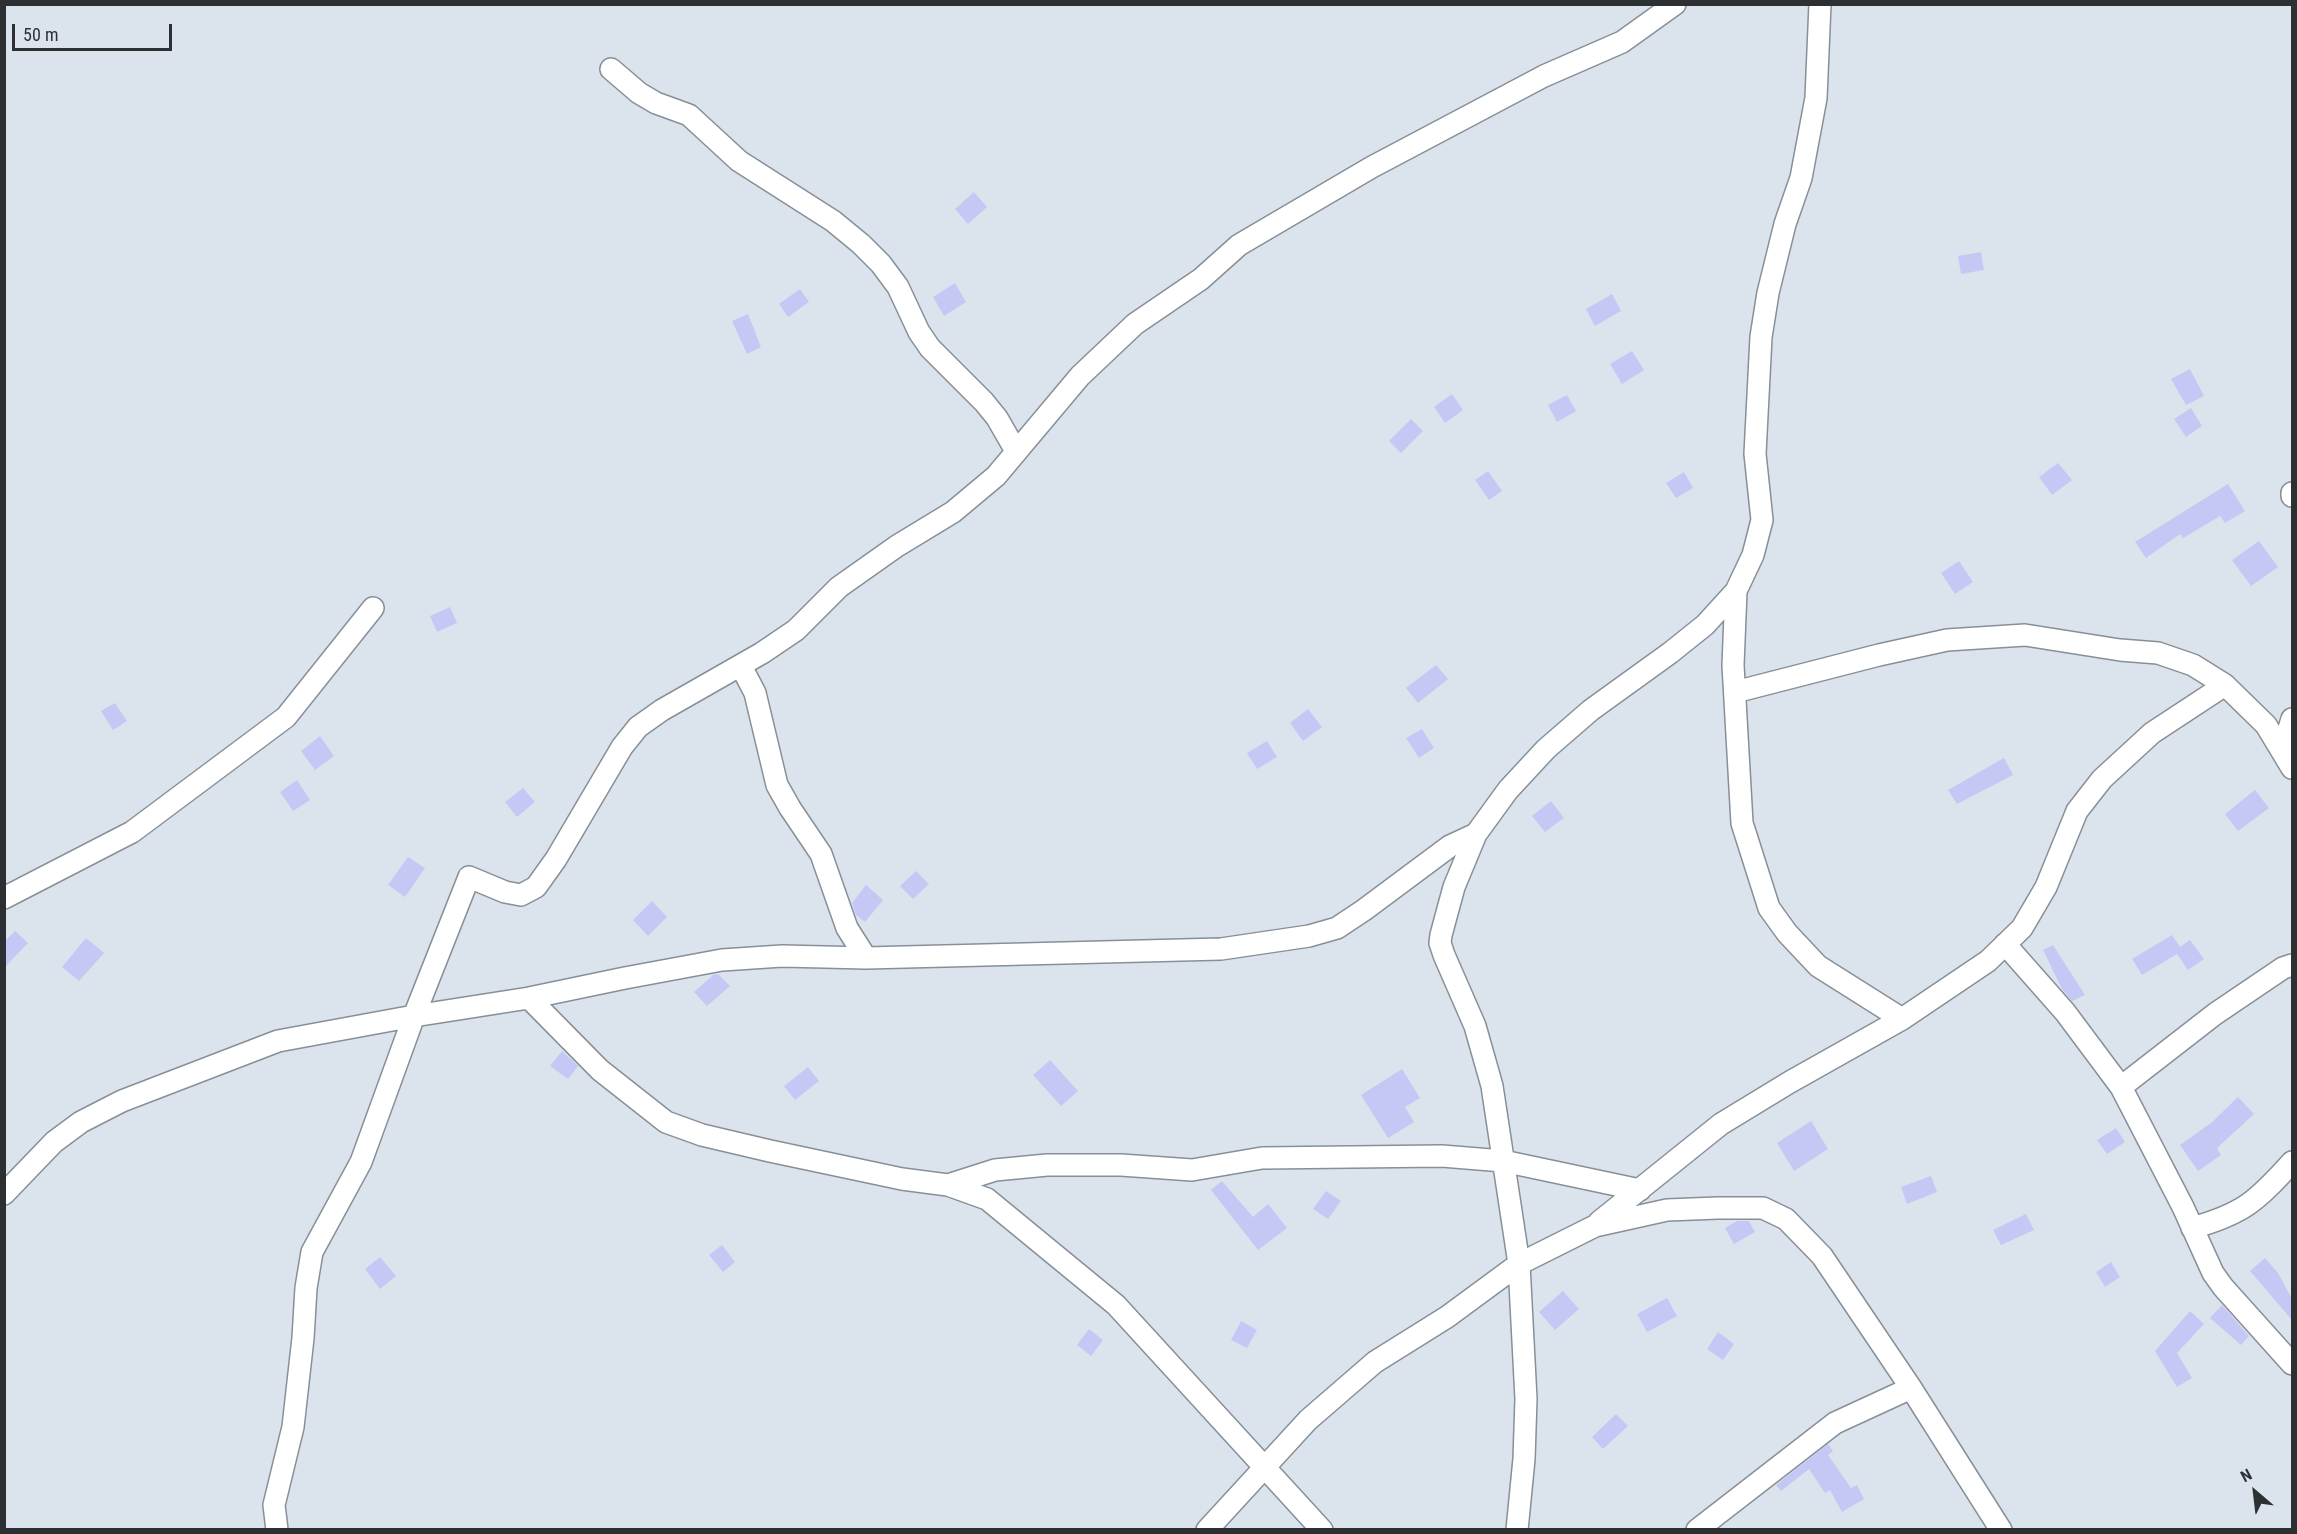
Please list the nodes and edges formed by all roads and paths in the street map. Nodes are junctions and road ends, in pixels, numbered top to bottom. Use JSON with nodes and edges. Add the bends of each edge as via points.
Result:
{"nodes":[{"id":1,"x":1675,"y":4,"type":"edge"},
{"id":2,"x":1820,"y":4,"type":"edge"},
{"id":3,"x":611,"y":69,"type":"dead end"},
{"id":4,"x":1016,"y":451,"type":"junction"},
{"id":5,"x":1736,"y":591,"type":"junction"},
{"id":6,"x":373,"y":608,"type":"dead end"},
{"id":7,"x":741,"y":666,"type":"junction"},
{"id":8,"x":2225,"y":686,"type":"junction"},
{"id":9,"x":1735,"y":692,"type":"junction"},
{"id":10,"x":2292,"y":719,"type":"edge"},
{"id":11,"x":2287,"y":759,"type":"edge"},
{"id":12,"x":1476,"y":834,"type":"junction"},
{"id":13,"x":4,"y":898,"type":"edge"},
{"id":14,"x":2005,"y":944,"type":"junction"},
{"id":15,"x":866,"y":958,"type":"junction"},
{"id":16,"x":2292,"y":964,"type":"edge"},
{"id":17,"x":529,"y":998,"type":"junction"},
{"id":18,"x":414,"y":1016,"type":"junction"},
{"id":19,"x":1902,"y":1019,"type":"junction"},
{"id":20,"x":2121,"y":1087,"type":"junction"},
{"id":21,"x":1503,"y":1161,"type":"junction"},
{"id":22,"x":2292,"y":1162,"type":"edge"},
{"id":23,"x":948,"y":1185,"type":"junction"},
{"id":24,"x":1640,"y":1190,"type":"junction"},
{"id":25,"x":4,"y":1194,"type":"edge"},
{"id":26,"x":1595,"y":1226,"type":"junction"},
{"id":27,"x":2192,"y":1228,"type":"junction"},
{"id":28,"x":1519,"y":1264,"type":"junction"},
{"id":29,"x":2292,"y":1364,"type":"edge"},
{"id":30,"x":1911,"y":1388,"type":"junction"},
{"id":31,"x":1266,"y":1467,"type":"junction"},
{"id":32,"x":277,"y":1530,"type":"edge"},
{"id":33,"x":1207,"y":1530,"type":"edge"},
{"id":34,"x":1322,"y":1530,"type":"edge"},
{"id":35,"x":1517,"y":1530,"type":"edge"},
{"id":36,"x":1697,"y":1530,"type":"edge"},
{"id":37,"x":2001,"y":1530,"type":"edge"}],
"edges":[{"from":1,"to":4,"type":"street","via":[[1622,42],[1544,76],[1372,167],[1239,245],[1201,279],[1135,324],[1080,376]]},
{"from":2,"to":5,"type":"street","via":[[1816,98],[1801,178],[1785,224],[1761,337],[1755,454],[1762,520],[1753,555]]},
{"from":3,"to":4,"type":"street","via":[[656,104],[689,115],[739,161],[833,221],[861,244],[898,286],[930,348],[984,402]]},
{"from":4,"to":7,"type":"street","via":[[996,476],[953,512],[839,587],[796,630]]},
{"from":5,"to":9,"type":"street"},
{"from":5,"to":12,"type":"street","via":[[1705,625],[1591,710],[1546,749],[1508,790]]},
{"from":6,"to":13,"type":"street","via":[[286,717],[132,832]]},
{"from":7,"to":15,"type":"street","via":[[755,693],[777,785],[821,854],[843,919]]},
{"from":7,"to":18,"type":"street","via":[[638,727],[536,887],[521,895],[469,877]]},
{"from":8,"to":9,"type":"street","via":[[2193,665],[2158,654],[2025,635],[1947,640]]},
{"from":8,"to":11,"type":"street","via":[[2265,724]]},
{"from":8,"to":14,"type":"street","via":[[2152,733],[2102,779],[2077,811],[2046,887],[2022,928]]},
{"from":9,"to":19,"type":"street","via":[[1742,823],[1769,908],[1818,966]]},
{"from":10,"to":11,"type":"street"},
{"from":12,"to":15,"type":"street","via":[[1450,846],[1337,928],[1309,936],[1221,949]]},
{"from":12,"to":21,"type":"street","via":[[1454,886],[1440,943],[1475,1026],[1492,1086]]},
{"from":14,"to":19,"type":"street","via":[[1988,961]]},
{"from":14,"to":20,"type":"street","via":[[2065,1012]]},
{"from":15,"to":17,"type":"street","via":[[782,956],[722,960]]},
{"from":16,"to":20,"type":"street","via":[[2215,1014]]},
{"from":17,"to":18,"type":"street"},
{"from":17,"to":23,"type":"street","via":[[600,1070],[666,1122],[702,1135],[902,1179]]},
{"from":18,"to":25,"type":"street","via":[[278,1041],[122,1101],[81,1122],[54,1142]]},
{"from":18,"to":32,"type":"street","via":[[361,1162],[312,1252],[293,1427],[274,1505]]},
{"from":19,"to":24,"type":"street","via":[[1722,1124]]},
{"from":20,"to":27,"type":"street"},
{"from":21,"to":23,"type":"street","via":[[1442,1156],[1262,1158],[1192,1170],[1047,1165],[995,1170]]},
{"from":21,"to":24,"type":"street"},
{"from":21,"to":28,"type":"street"},
{"from":22,"to":27,"type":"street","via":[[2268,1191],[2241,1211]]},
{"from":23,"to":31,"type":"street","via":[[987,1199],[1116,1305]]},
{"from":24,"to":26,"type":"street"},
{"from":26,"to":28,"type":"street"},
{"from":26,"to":30,"type":"street","via":[[1667,1210],[1763,1208],[1786,1219],[1822,1256]]},
{"from":27,"to":29,"type":"street","via":[[2223,1287]]},
{"from":28,"to":31,"type":"street","via":[[1447,1317],[1375,1362],[1308,1420]]},
{"from":28,"to":35,"type":"street","via":[[1526,1399]]},
{"from":30,"to":36,"type":"street","via":[[1835,1423]]},
{"from":30,"to":37,"type":"street"},
{"from":31,"to":33,"type":"street"},
{"from":31,"to":34,"type":"street"}]}
